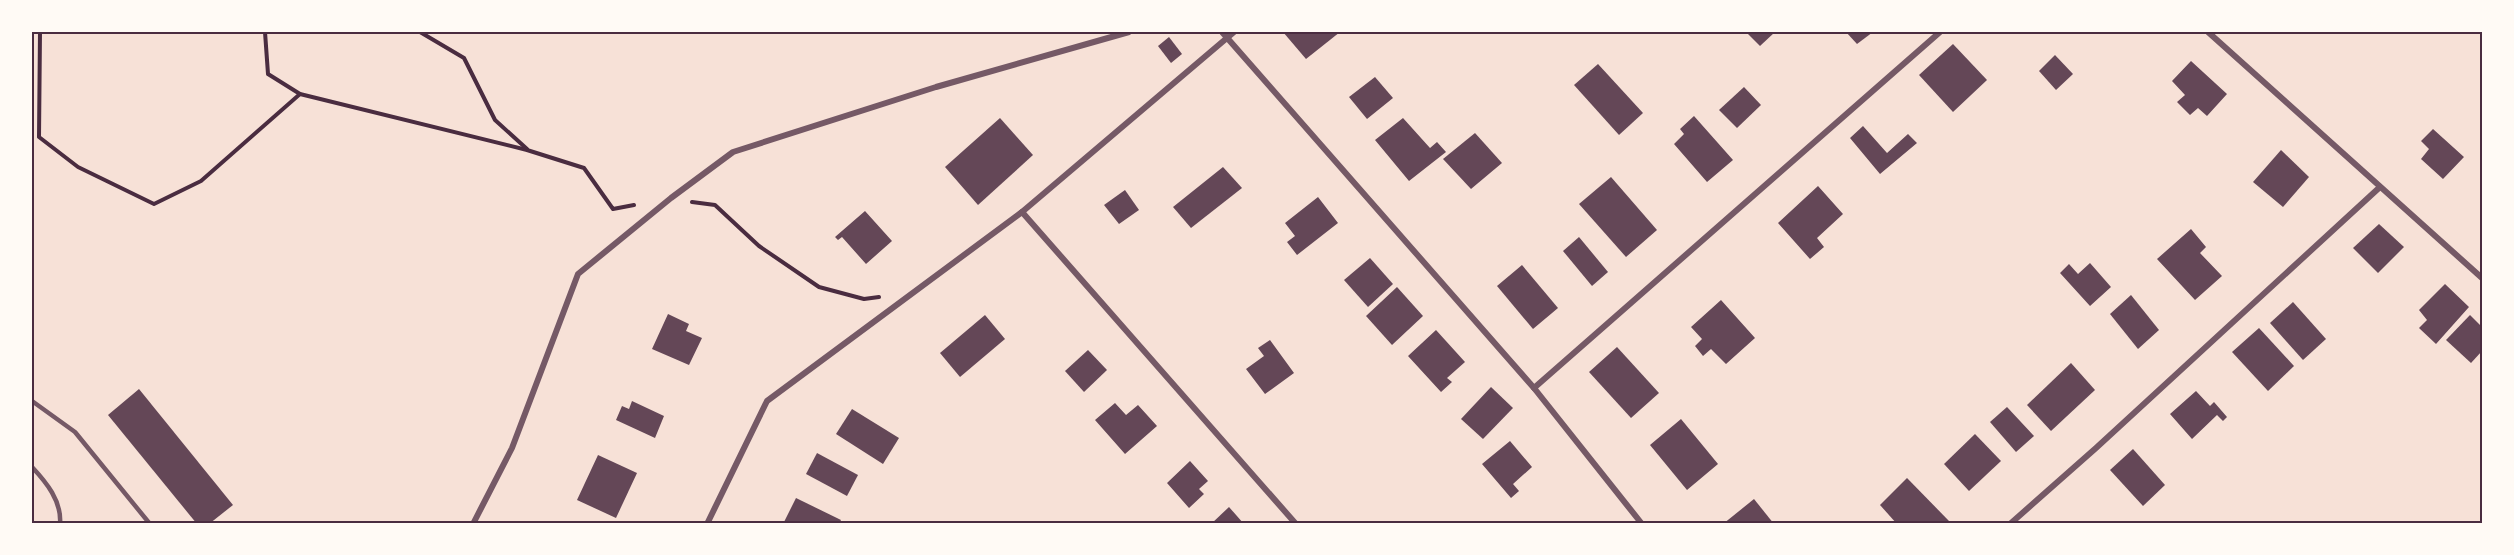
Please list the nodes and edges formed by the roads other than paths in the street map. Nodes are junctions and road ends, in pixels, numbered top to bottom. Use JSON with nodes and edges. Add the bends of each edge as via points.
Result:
{"nodes":[{"id":1,"x":1129,"y":32,"type":"edge"},
{"id":2,"x":1234,"y":32,"type":"edge"},
{"id":3,"x":1940,"y":32,"type":"edge"},
{"id":4,"x":2208,"y":32,"type":"edge"},
{"id":5,"x":1224,"y":34,"type":"edge"},
{"id":6,"x":2380,"y":187,"type":"junction"},
{"id":7,"x":1022,"y":212,"type":"junction"},
{"id":8,"x":2482,"y":278,"type":"edge"},
{"id":9,"x":1534,"y":388,"type":"junction"},
{"id":10,"x":32,"y":400,"type":"edge"},
{"id":11,"x":32,"y":467,"type":"edge"},
{"id":12,"x":60,"y":524,"type":"edge"},
{"id":13,"x":150,"y":524,"type":"edge"},
{"id":14,"x":473,"y":524,"type":"edge"},
{"id":15,"x":707,"y":524,"type":"edge"},
{"id":16,"x":1296,"y":524,"type":"edge"},
{"id":17,"x":1642,"y":524,"type":"edge"},
{"id":18,"x":2010,"y":524,"type":"edge"}],
"edges":[{"from":1,"to":14,"type":"street","via":[[936,87],[733,152],[670,198],[578,274],[512,448]]},
{"from":2,"to":5,"type":"street"},
{"from":3,"to":9,"type":"street"},
{"from":4,"to":6,"type":"street"},
{"from":5,"to":7,"type":"street"},
{"from":5,"to":9,"type":"street"},
{"from":6,"to":8,"type":"street"},
{"from":6,"to":18,"type":"street"},
{"from":7,"to":15,"type":"street","via":[[767,401]]},
{"from":7,"to":16,"type":"street"},
{"from":9,"to":17,"type":"street"},
{"from":10,"to":13,"type":"lane","via":[[75,432]]},
{"from":11,"to":12,"type":"lane","via":[[47,482],[61,513]]}]}
